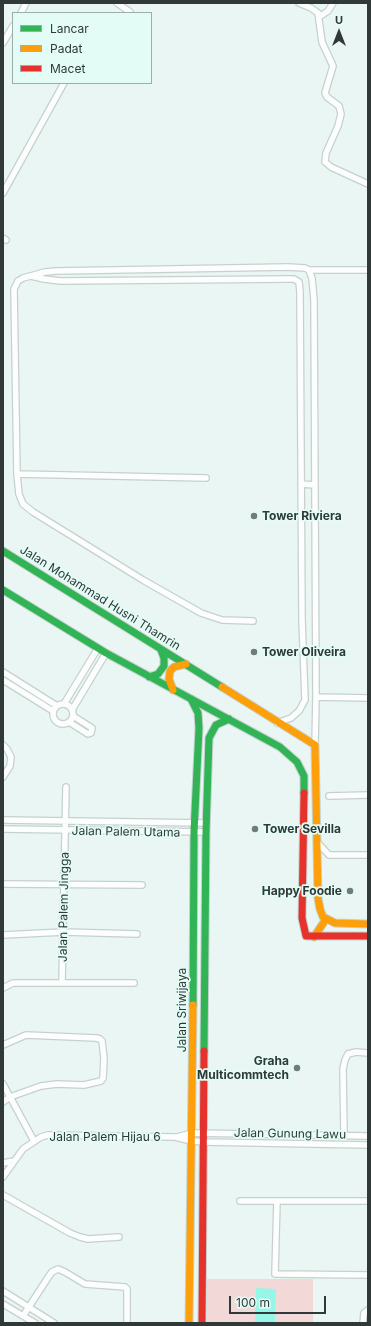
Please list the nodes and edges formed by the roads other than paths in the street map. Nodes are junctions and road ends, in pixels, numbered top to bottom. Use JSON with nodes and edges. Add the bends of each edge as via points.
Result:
{"nodes":[{"id":1,"x":26,"y":3,"type":"edge"},
{"id":2,"x":117,"y":3,"type":"edge"},
{"id":3,"x":298,"y":3,"type":"edge"},
{"id":4,"x":333,"y":3,"type":"edge"},
{"id":5,"x":22,"y":12,"type":"edge"},
{"id":6,"x":130,"y":12,"type":"dead end"},
{"id":7,"x":319,"y":17,"type":"junction"},
{"id":8,"x":12,"y":28,"type":"edge"},
{"id":9,"x":3,"y":43,"type":"edge"},
{"id":10,"x":63,"y":84,"type":"edge"},
{"id":11,"x":368,"y":184,"type":"edge"},
{"id":12,"x":3,"y":194,"type":"edge"},
{"id":13,"x":309,"y":270,"type":"junction"},
{"id":14,"x":368,"y":270,"type":"edge"},
{"id":15,"x":31,"y":276,"type":"junction"},
{"id":16,"x":17,"y":474,"type":"junction"},
{"id":17,"x":206,"y":478,"type":"dead end"},
{"id":18,"x":301,"y":484,"type":"junction"},
{"id":19,"x":315,"y":485,"type":"junction"},
{"id":20,"x":3,"y":551,"type":"edge"},
{"id":21,"x":3,"y":590,"type":"edge"},
{"id":22,"x":253,"y":621,"type":"dead end"},
{"id":23,"x":98,"y":648,"type":"junction"},
{"id":24,"x":161,"y":650,"type":"junction"},
{"id":25,"x":106,"y":653,"type":"junction"},
{"id":26,"x":186,"y":664,"type":"junction"},
{"id":27,"x":3,"y":672,"type":"edge"},
{"id":28,"x":149,"y":677,"type":"junction"},
{"id":29,"x":3,"y":680,"type":"edge"},
{"id":30,"x":173,"y":690,"type":"junction"},
{"id":31,"x":316,"y":697,"type":"junction"},
{"id":32,"x":368,"y":698,"type":"edge"},
{"id":33,"x":191,"y":699,"type":"junction"},
{"id":34,"x":64,"y":704,"type":"junction"},
{"id":35,"x":57,"y":706,"type":"junction"},
{"id":36,"x":72,"y":710,"type":"junction"},
{"id":37,"x":53,"y":711,"type":"junction"},
{"id":38,"x":73,"y":716,"type":"junction"},
{"id":39,"x":229,"y":719,"type":"junction"},
{"id":40,"x":70,"y":722,"type":"junction"},
{"id":41,"x":277,"y":722,"type":"junction"},
{"id":42,"x":3,"y":745,"type":"edge"},
{"id":43,"x":315,"y":745,"type":"junction"},
{"id":44,"x":3,"y":777,"type":"edge"},
{"id":45,"x":66,"y":787,"type":"dead end"},
{"id":46,"x":368,"y":795,"type":"edge"},
{"id":47,"x":329,"y":796,"type":"dead end"},
{"id":48,"x":3,"y":820,"type":"edge"},
{"id":49,"x":65,"y":822,"type":"junction"},
{"id":50,"x":191,"y":823,"type":"junction"},
{"id":51,"x":206,"y":823,"type":"junction"},
{"id":52,"x":3,"y":829,"type":"edge"},
{"id":53,"x":65,"y":831,"type":"junction"},
{"id":54,"x":191,"y":832,"type":"junction"},
{"id":55,"x":206,"y":832,"type":"junction"},
{"id":56,"x":317,"y":842,"type":"junction"},
{"id":57,"x":368,"y":855,"type":"edge"},
{"id":58,"x":3,"y":884,"type":"edge"},
{"id":59,"x":64,"y":884,"type":"junction"},
{"id":60,"x":142,"y":885,"type":"dead end"},
{"id":61,"x":326,"y":919,"type":"junction"},
{"id":62,"x":368,"y":924,"type":"edge"},
{"id":63,"x":64,"y":932,"type":"junction"},
{"id":64,"x":3,"y":934,"type":"edge"},
{"id":65,"x":136,"y":934,"type":"dead end"},
{"id":66,"x":368,"y":936,"type":"edge"},
{"id":67,"x":314,"y":937,"type":"junction"},
{"id":68,"x":62,"y":982,"type":"junction"},
{"id":69,"x":134,"y":984,"type":"dead end"},
{"id":70,"x":3,"y":988,"type":"edge"},
{"id":71,"x":3,"y":1046,"type":"edge"},
{"id":72,"x":368,"y":1053,"type":"edge"},
{"id":73,"x":3,"y":1084,"type":"edge"},
{"id":74,"x":10,"y":1097,"type":"junction"},
{"id":75,"x":3,"y":1102,"type":"edge"},
{"id":76,"x":192,"y":1133,"type":"junction"},
{"id":77,"x":203,"y":1133,"type":"junction"},
{"id":78,"x":344,"y":1135,"type":"junction"},
{"id":79,"x":368,"y":1136,"type":"edge"},
{"id":80,"x":177,"y":1137,"type":"junction"},
{"id":81,"x":34,"y":1141,"type":"junction"},
{"id":82,"x":192,"y":1141,"type":"junction"},
{"id":83,"x":203,"y":1142,"type":"junction"},
{"id":84,"x":368,"y":1145,"type":"edge"},
{"id":85,"x":14,"y":1161,"type":"junction"},
{"id":86,"x":3,"y":1163,"type":"edge"},
{"id":87,"x":3,"y":1177,"type":"edge"},
{"id":88,"x":3,"y":1195,"type":"edge"},
{"id":89,"x":240,"y":1201,"type":"dead end"},
{"id":90,"x":277,"y":1201,"type":"junction"},
{"id":91,"x":368,"y":1201,"type":"edge"},
{"id":92,"x":119,"y":1237,"type":"dead end"},
{"id":93,"x":368,"y":1275,"type":"edge"},
{"id":94,"x":3,"y":1291,"type":"edge"},
{"id":95,"x":3,"y":1304,"type":"edge"},
{"id":96,"x":28,"y":1307,"type":"junction"},
{"id":97,"x":368,"y":1310,"type":"edge"},
{"id":98,"x":23,"y":1316,"type":"junction"},
{"id":99,"x":41,"y":1316,"type":"junction"},
{"id":100,"x":36,"y":1323,"type":"edge"},
{"id":101,"x":54,"y":1323,"type":"edge"},
{"id":102,"x":127,"y":1323,"type":"edge"},
{"id":103,"x":189,"y":1323,"type":"edge"},
{"id":104,"x":202,"y":1323,"type":"edge"},
{"id":105,"x":363,"y":1323,"type":"edge"}],
"edges":[{"from":1,"to":5,"type":"street"},
{"from":2,"to":6,"type":"street"},
{"from":3,"to":7,"type":"street","via":[[315,10]]},
{"from":4,"to":7,"type":"street","via":[[328,11]]},
{"from":7,"to":11,"type":"street","via":[[322,42],[333,66],[326,95],[339,106],[341,112],[325,162]]},
{"from":8,"to":9,"type":"street"},
{"from":10,"to":12,"type":"street"},
{"from":13,"to":14,"type":"street"},
{"from":13,"to":15,"type":"street","via":[[288,267],[56,271]]},
{"from":13,"to":19,"type":"street","via":[[314,300]]},
{"from":15,"to":16,"type":"street","via":[[18,281],[13,292]]},
{"from":15,"to":18,"type":"street","via":[[60,281],[298,281]]},
{"from":16,"to":17,"type":"street"},
{"from":16,"to":22,"type":"street","via":[[20,498],[24,506],[33,512],[201,613],[222,620]]},
{"from":18,"to":19,"type":"street"},
{"from":18,"to":41,"type":"street","via":[[305,700],[299,711],[291,718]]},
{"from":19,"to":31,"type":"street"},
{"from":20,"to":24,"type":"street","name":"Jalan Mohammad Husni Thamrin"},
{"from":21,"to":23,"type":"street"},
{"from":23,"to":25,"type":"street"},
{"from":23,"to":34,"type":"street"},
{"from":24,"to":26,"type":"street","name":"Jalan Mohammad Husni Thamrin"},
{"from":24,"to":28,"type":"street","via":[[164,666],[158,674]]},
{"from":25,"to":28,"type":"street"},
{"from":25,"to":36,"type":"street"},
{"from":26,"to":30,"type":"street","via":[[174,667],[170,671],[169,679]]},
{"from":26,"to":41,"type":"street","name":"Jalan Mohammad Husni Thamrin"},
{"from":27,"to":35,"type":"street"},
{"from":28,"to":30,"type":"street"},
{"from":29,"to":37,"type":"street"},
{"from":30,"to":33,"type":"street"},
{"from":31,"to":32,"type":"street"},
{"from":31,"to":43,"type":"street"},
{"from":33,"to":39,"type":"street"},
{"from":33,"to":50,"type":"street","name":"Jalan Sriwijaya","via":[[198,713],[200,728]]},
{"from":34,"to":35,"type":"street"},
{"from":34,"to":36,"type":"street","via":[[69,705]]},
{"from":35,"to":37,"type":"street"},
{"from":36,"to":38,"type":"street"},
{"from":37,"to":40,"type":"street","via":[[57,722]]},
{"from":38,"to":40,"type":"street"},
{"from":38,"to":40,"type":"street","via":[[92,728],[91,733],[88,734]]},
{"from":39,"to":51,"type":"street","name":"Jalan Sriwijaya","via":[[216,725],[208,738]]},
{"from":39,"to":67,"type":"street","via":[[280,747],[297,762],[304,776],[302,924],[305,934]]},
{"from":41,"to":43,"type":"street","name":"Jalan Mohammad Husni Thamrin"},
{"from":42,"to":44,"type":"street","via":[[11,757],[10,766]]},
{"from":43,"to":56,"type":"street"},
{"from":45,"to":49,"type":"street","name":"Jalan Palem Utama"},
{"from":46,"to":47,"type":"street"},
{"from":48,"to":49,"type":"street","name":"Jalan Palem Utama"},
{"from":49,"to":50,"type":"street","name":"Jalan Palem Utama"},
{"from":49,"to":53,"type":"street","name":"Jalan Palem Utama"},
{"from":50,"to":51,"type":"street","name":"Jalan Palem Utama"},
{"from":50,"to":54,"type":"street","name":"Jalan Sriwijaya"},
{"from":51,"to":55,"type":"street","name":"Jalan Sriwijaya"},
{"from":52,"to":53,"type":"street","name":"Jalan Palem Utama"},
{"from":53,"to":54,"type":"street","name":"Jalan Palem Utama"},
{"from":53,"to":59,"type":"street","name":"Jalan Palem Jingga"},
{"from":54,"to":55,"type":"street","name":"Jalan Palem Utama"},
{"from":54,"to":76,"type":"street","name":"Jalan Sriwijaya"},
{"from":55,"to":77,"type":"street","name":"Jalan Sriwijaya"},
{"from":56,"to":57,"type":"street","via":[[329,855]]},
{"from":56,"to":61,"type":"street","via":[[318,898],[321,914]]},
{"from":58,"to":59,"type":"street"},
{"from":59,"to":60,"type":"street"},
{"from":59,"to":63,"type":"street","name":"Jalan Palem Jingga"},
{"from":61,"to":62,"type":"street","via":[[335,923]]},
{"from":61,"to":67,"type":"street"},
{"from":63,"to":64,"type":"street"},
{"from":63,"to":65,"type":"street"},
{"from":63,"to":68,"type":"street","name":"Jalan Palem Jingga"},
{"from":66,"to":67,"type":"street"},
{"from":68,"to":69,"type":"street"},
{"from":68,"to":70,"type":"street","via":[[13,983]]},
{"from":71,"to":74,"type":"street","via":[[26,1035],[96,1038],[103,1044],[101,1082],[84,1085],[45,1085]]},
{"from":72,"to":78,"type":"street","via":[[348,1054],[345,1060]]},
{"from":73,"to":74,"type":"street"},
{"from":74,"to":75,"type":"street"},
{"from":74,"to":81,"type":"street"},
{"from":76,"to":77,"type":"street","name":"Jalan Gunung Lawu"},
{"from":76,"to":80,"type":"street","name":"Jalan Gunung Lawu"},
{"from":76,"to":82,"type":"street","name":"Jalan Sriwijaya"},
{"from":77,"to":78,"type":"street","name":"Jalan Gunung Lawu"},
{"from":77,"to":83,"type":"street","name":"Jalan Sriwijaya"},
{"from":78,"to":79,"type":"street","name":"Jalan Gunung Lawu"},
{"from":80,"to":81,"type":"street","name":"Jalan Palem Hijau 6","via":[[48,1135]]},
{"from":80,"to":82,"type":"street","name":"Jalan Gunung Lawu"},
{"from":81,"to":85,"type":"street","via":[[23,1149]]},
{"from":82,"to":83,"type":"street","name":"Jalan Gunung Lawu"},
{"from":82,"to":103,"type":"street","name":"Jalan Sriwijaya"},
{"from":83,"to":84,"type":"street","name":"Jalan Gunung Lawu"},
{"from":83,"to":104,"type":"street","name":"Jalan Sriwijaya"},
{"from":85,"to":86,"type":"street"},
{"from":85,"to":87,"type":"street"},
{"from":88,"to":92,"type":"street","via":[[80,1238]]},
{"from":89,"to":90,"type":"street"},
{"from":90,"to":91,"type":"street"},
{"from":90,"to":93,"type":"street","via":[[276,1274]]},
{"from":94,"to":96,"type":"street"},
{"from":95,"to":98,"type":"street"},
{"from":96,"to":98,"type":"street"},
{"from":96,"to":99,"type":"street"},
{"from":96,"to":102,"type":"street","via":[[52,1272],[58,1269],[85,1284],[125,1287]]},
{"from":97,"to":105,"type":"street","via":[[364,1313]]},
{"from":98,"to":100,"type":"street"},
{"from":99,"to":100,"type":"street"},
{"from":99,"to":101,"type":"street"}]}
